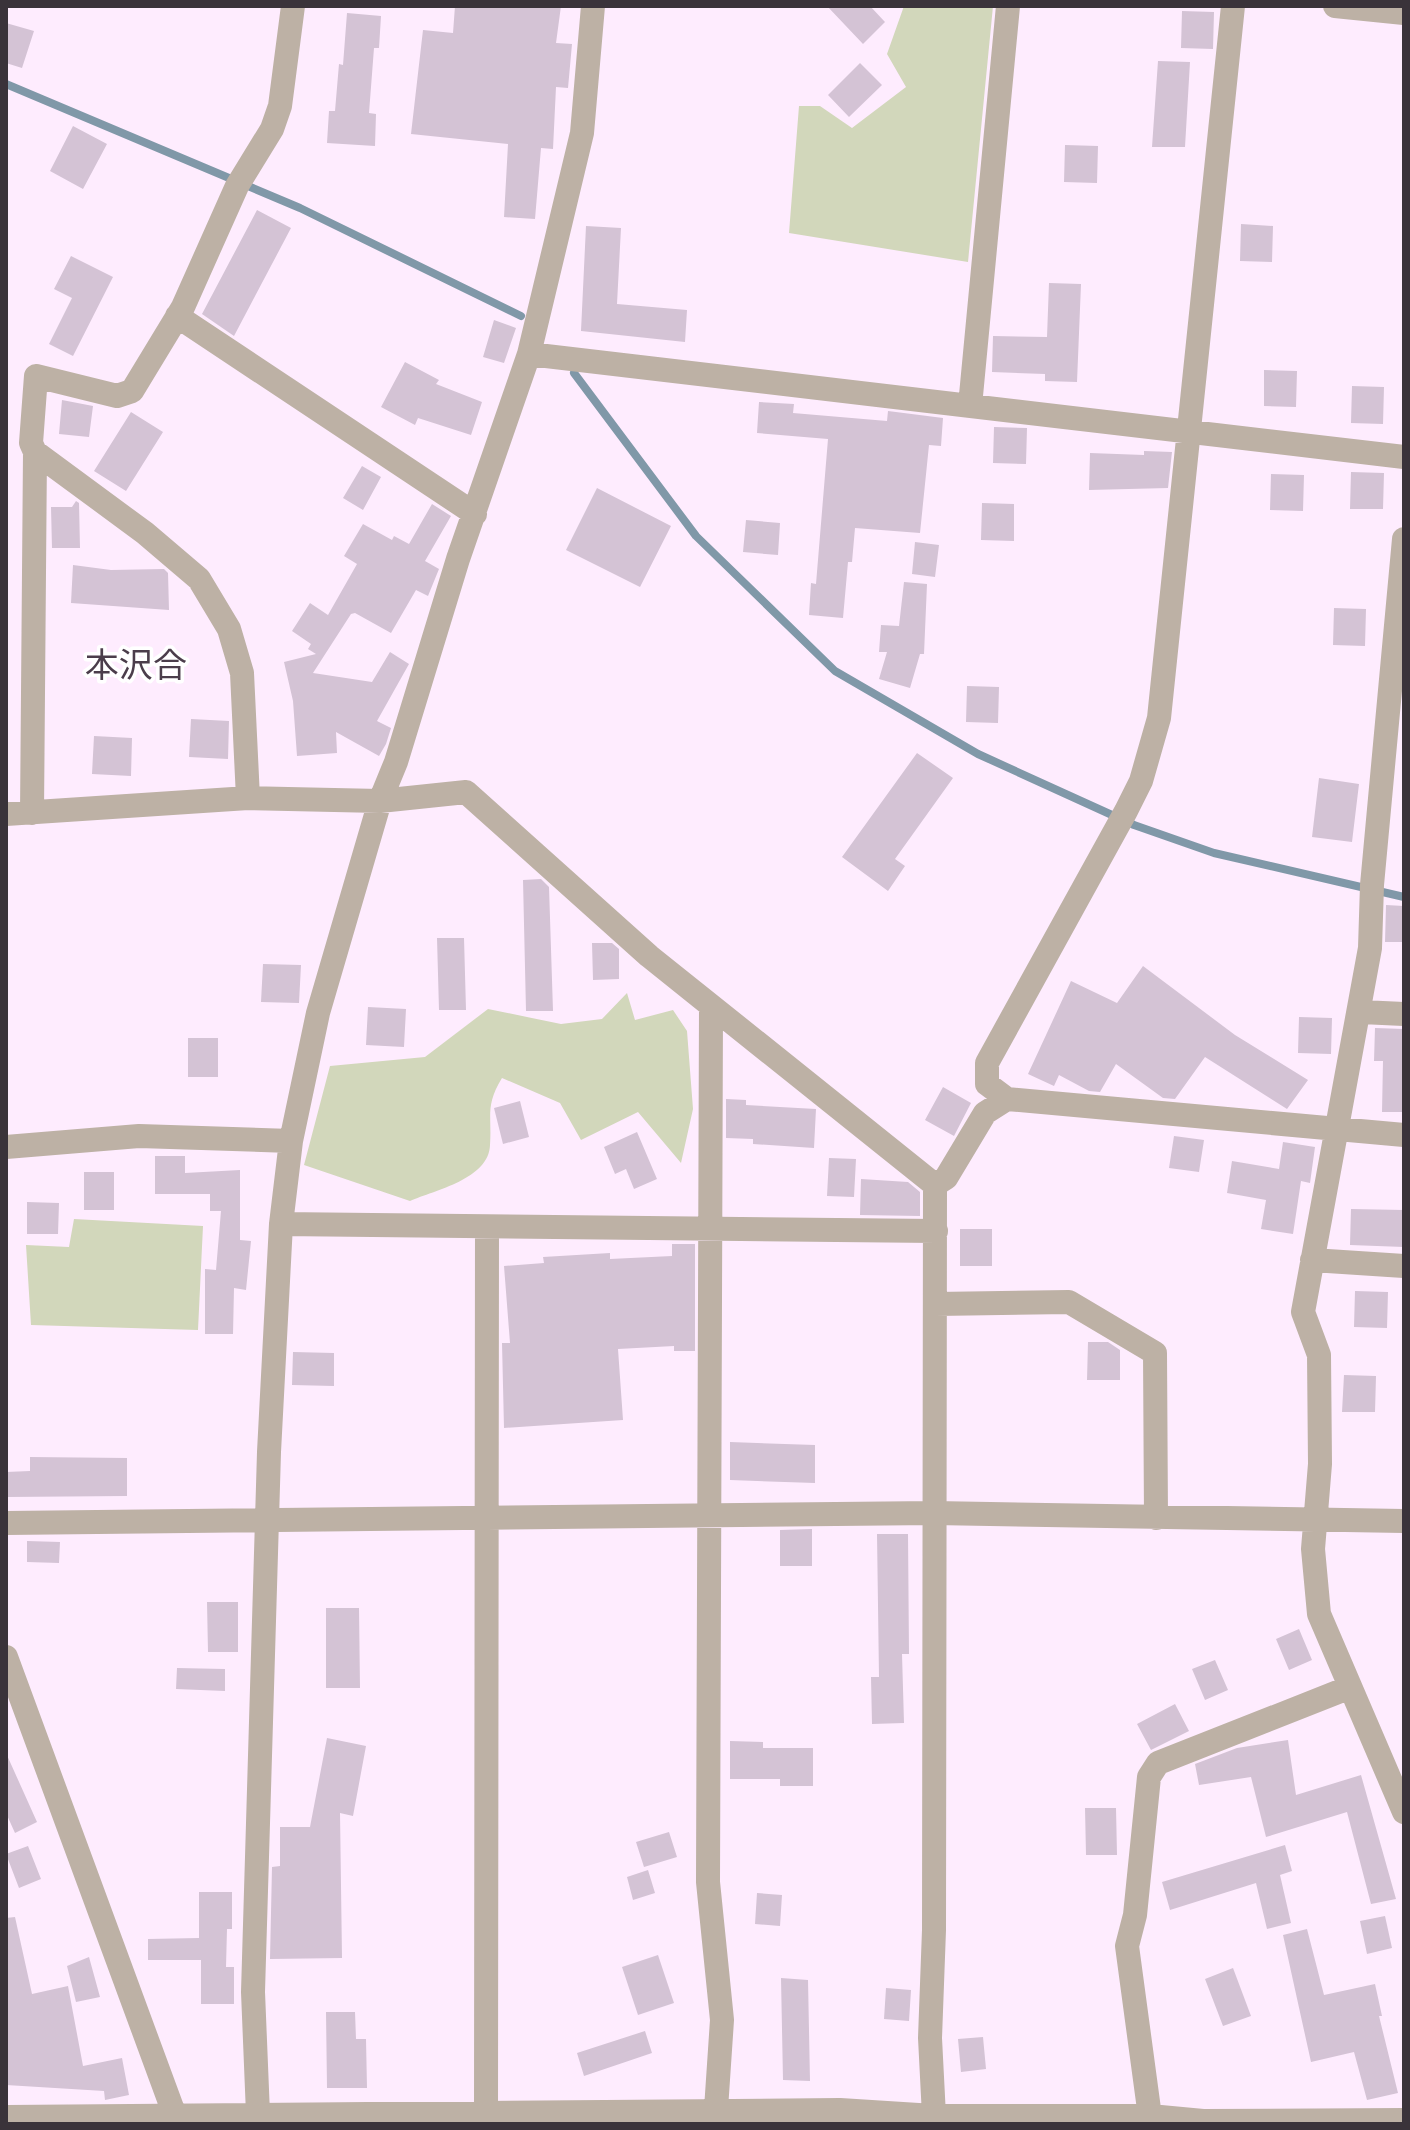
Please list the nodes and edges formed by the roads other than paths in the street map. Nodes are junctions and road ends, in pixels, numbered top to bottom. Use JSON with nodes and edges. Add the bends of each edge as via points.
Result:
{"nodes":[{"id":1,"x":293,"y":6,"type":"edge"},
{"id":2,"x":593,"y":6,"type":"edge"},
{"id":3,"x":1008,"y":6,"type":"edge"},
{"id":4,"x":1233,"y":6,"type":"edge"},
{"id":5,"x":1335,"y":6,"type":"edge"},
{"id":6,"x":1404,"y":13,"type":"edge"},
{"id":7,"x":177,"y":316,"type":"junction"},
{"id":8,"x":529,"y":354,"type":"junction"},
{"id":9,"x":970,"y":406,"type":"junction"},
{"id":10,"x":1192,"y":430,"type":"junction"},
{"id":11,"x":6,"y":443,"type":"edge"},
{"id":12,"x":33,"y":448,"type":"junction"},
{"id":13,"x":1404,"y":457,"type":"edge"},
{"id":14,"x":475,"y":514,"type":"junction"},
{"id":15,"x":1404,"y":539,"type":"edge"},
{"id":16,"x":248,"y":798,"type":"junction"},
{"id":17,"x":380,"y":801,"type":"junction"},
{"id":18,"x":32,"y":813,"type":"junction"},
{"id":19,"x":6,"y":814,"type":"edge"},
{"id":20,"x":711,"y":1008,"type":"junction"},
{"id":21,"x":1361,"y":1012,"type":"junction"},
{"id":22,"x":1404,"y":1014,"type":"edge"},
{"id":23,"x":1007,"y":1099,"type":"junction"},
{"id":24,"x":1335,"y":1132,"type":"junction"},
{"id":25,"x":1404,"y":1135,"type":"edge"},
{"id":26,"x":291,"y":1141,"type":"junction"},
{"id":27,"x":6,"y":1147,"type":"edge"},
{"id":28,"x":935,"y":1185,"type":"junction"},
{"id":29,"x":281,"y":1224,"type":"junction"},
{"id":30,"x":487,"y":1227,"type":"junction"},
{"id":31,"x":711,"y":1229,"type":"junction"},
{"id":32,"x":936,"y":1231,"type":"junction"},
{"id":33,"x":1312,"y":1260,"type":"junction"},
{"id":34,"x":1404,"y":1266,"type":"edge"},
{"id":35,"x":936,"y":1304,"type":"junction"},
{"id":36,"x":934,"y":1513,"type":"junction"},
{"id":37,"x":708,"y":1517,"type":"junction"},
{"id":38,"x":486,"y":1518,"type":"junction"},
{"id":39,"x":1156,"y":1518,"type":"junction"},
{"id":40,"x":268,"y":1519,"type":"junction"},
{"id":41,"x":1316,"y":1521,"type":"junction"},
{"id":42,"x":1404,"y":1521,"type":"edge"},
{"id":43,"x":6,"y":1523,"type":"edge"},
{"id":44,"x":6,"y":1657,"type":"edge"},
{"id":45,"x":1348,"y":1688,"type":"junction"},
{"id":46,"x":1404,"y":1812,"type":"edge"},
{"id":47,"x":486,"y":2113,"type":"junction"},
{"id":48,"x":258,"y":2114,"type":"junction"},
{"id":49,"x":934,"y":2116,"type":"junction"},
{"id":50,"x":6,"y":2117,"type":"edge"},
{"id":51,"x":715,"y":2118,"type":"edge"},
{"id":52,"x":176,"y":2119,"type":"edge"},
{"id":53,"x":1150,"y":2120,"type":"edge"},
{"id":54,"x":1404,"y":2120,"type":"edge"}],
"edges":[{"from":1,"to":7,"type":"street","via":[[280,106],[272,129],[240,180]]},
{"from":2,"to":8,"type":"street","via":[[582,133]]},
{"from":3,"to":9,"type":"street"},
{"from":4,"to":10,"type":"street"},
{"from":5,"to":6,"type":"street"},
{"from":7,"to":12,"type":"street","via":[[132,391],[117,396],[36,376]]},
{"from":7,"to":14,"type":"street"},
{"from":8,"to":9,"type":"street"},
{"from":8,"to":14,"type":"street"},
{"from":9,"to":10,"type":"street"},
{"from":10,"to":13,"type":"street"},
{"from":10,"to":23,"type":"street","via":[[1159,718],[1141,781],[987,1063],[987,1084]]},
{"from":11,"to":12,"type":"street"},
{"from":12,"to":16,"type":"street","via":[[199,579],[229,629],[242,673]]},
{"from":12,"to":18,"type":"street"},
{"from":14,"to":17,"type":"street"},
{"from":15,"to":21,"type":"street"},
{"from":16,"to":17,"type":"street"},
{"from":16,"to":18,"type":"street"},
{"from":17,"to":20,"type":"street","via":[[466,792]]},
{"from":17,"to":26,"type":"street","via":[[318,1013]]},
{"from":18,"to":19,"type":"street"},
{"from":20,"to":28,"type":"street"},
{"from":20,"to":31,"type":"street"},
{"from":21,"to":22,"type":"street"},
{"from":21,"to":24,"type":"street"},
{"from":23,"to":24,"type":"street"},
{"from":23,"to":28,"type":"street","via":[[985,1113],[946,1178]]},
{"from":24,"to":25,"type":"street"},
{"from":24,"to":33,"type":"street"},
{"from":26,"to":27,"type":"street","via":[[152,1136]]},
{"from":26,"to":29,"type":"street"},
{"from":28,"to":32,"type":"street"},
{"from":29,"to":30,"type":"street"},
{"from":29,"to":40,"type":"street"},
{"from":30,"to":31,"type":"street"},
{"from":30,"to":38,"type":"street"},
{"from":31,"to":32,"type":"street"},
{"from":31,"to":37,"type":"street"},
{"from":32,"to":35,"type":"street"},
{"from":33,"to":34,"type":"street"},
{"from":33,"to":41,"type":"street","via":[[1303,1312],[1319,1355]]},
{"from":35,"to":36,"type":"street"},
{"from":35,"to":39,"type":"street","via":[[1069,1302],[1155,1353]]},
{"from":36,"to":37,"type":"street"},
{"from":36,"to":39,"type":"street"},
{"from":36,"to":49,"type":"street"},
{"from":37,"to":38,"type":"street"},
{"from":37,"to":51,"type":"street","via":[[708,1882],[722,2020]]},
{"from":38,"to":40,"type":"street"},
{"from":38,"to":47,"type":"street"},
{"from":39,"to":41,"type":"street"},
{"from":40,"to":43,"type":"street"},
{"from":40,"to":48,"type":"street","via":[[253,1992]]},
{"from":41,"to":42,"type":"street"},
{"from":41,"to":45,"type":"street","via":[[1319,1614]]},
{"from":44,"to":52,"type":"street"},
{"from":45,"to":46,"type":"street"},
{"from":45,"to":53,"type":"street","via":[[1158,1763],[1149,1777],[1127,1946]]},
{"from":47,"to":48,"type":"street"},
{"from":47,"to":51,"type":"street"},
{"from":48,"to":52,"type":"street"},
{"from":49,"to":51,"type":"street","via":[[840,2110]]},
{"from":49,"to":53,"type":"street"},
{"from":50,"to":52,"type":"street"},
{"from":53,"to":54,"type":"street"}]}
